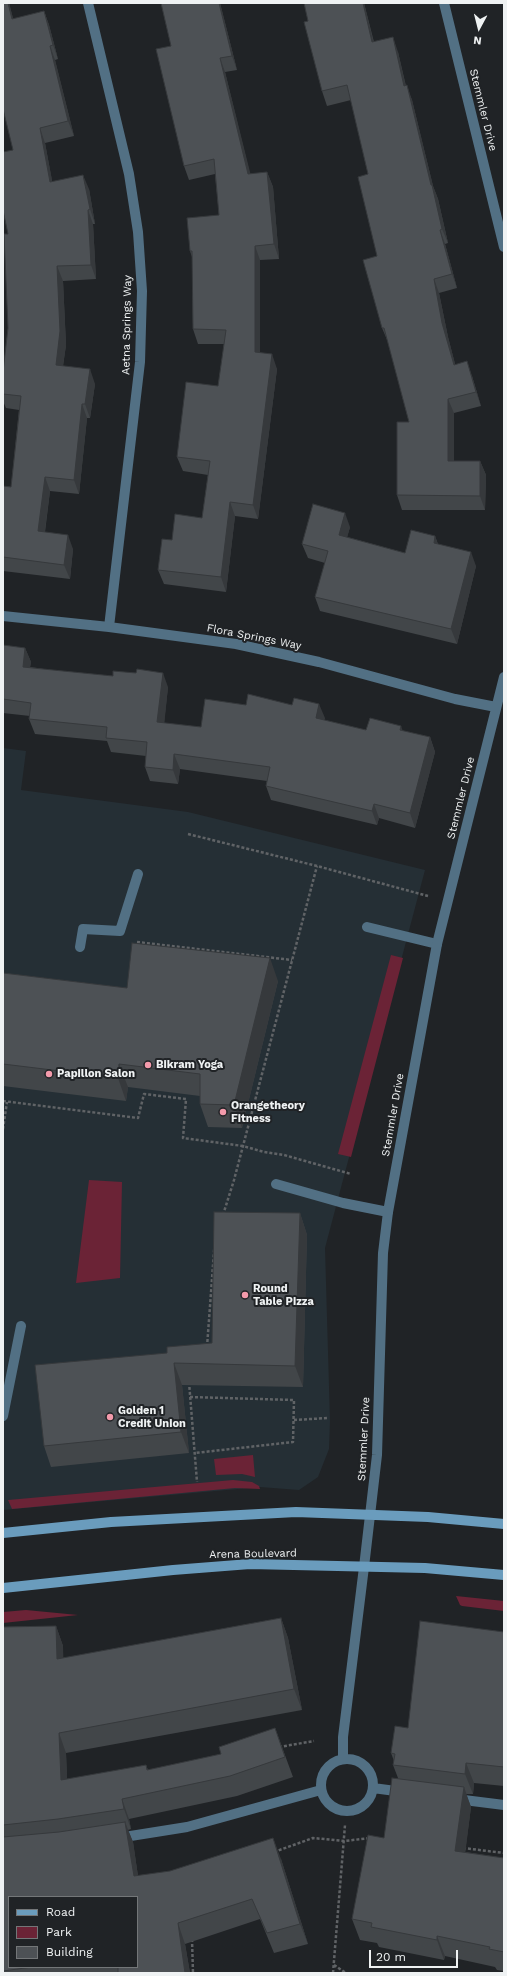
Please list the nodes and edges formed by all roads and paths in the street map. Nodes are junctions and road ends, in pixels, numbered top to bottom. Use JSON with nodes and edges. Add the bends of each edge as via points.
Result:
{"nodes":[{"id":1,"x":88,"y":3,"type":"edge"},
{"id":2,"x":444,"y":3,"type":"edge"},
{"id":3,"x":504,"y":247,"type":"edge"},
{"id":4,"x":3,"y":616,"type":"edge"},
{"id":5,"x":108,"y":627,"type":"junction"},
{"id":6,"x":504,"y":677,"type":"edge"},
{"id":7,"x":496,"y":707,"type":"junction"},
{"id":8,"x":188,"y":834,"type":"dead end"},
{"id":9,"x":318,"y":866,"type":"junction"},
{"id":10,"x":138,"y":874,"type":"dead end"},
{"id":11,"x":428,"y":896,"type":"dead end"},
{"id":12,"x":367,"y":927,"type":"dead end"},
{"id":13,"x":437,"y":944,"type":"junction"},
{"id":14,"x":80,"y":947,"type":"dead end"},
{"id":15,"x":135,"y":949,"type":"edge"},
{"id":16,"x":292,"y":960,"type":"junction"},
{"id":17,"x":3,"y":1101,"type":"edge"},
{"id":18,"x":7,"y":1102,"type":"junction"},
{"id":19,"x":3,"y":1129,"type":"edge"},
{"id":20,"x":242,"y":1146,"type":"junction"},
{"id":21,"x":351,"y":1174,"type":"dead end"},
{"id":22,"x":276,"y":1184,"type":"dead end"},
{"id":23,"x":388,"y":1212,"type":"junction"},
{"id":24,"x":221,"y":1221,"type":"edge"},
{"id":25,"x":216,"y":1235,"type":"edge"},
{"id":26,"x":21,"y":1326,"type":"dead end"},
{"id":27,"x":206,"y":1355,"type":"edge"},
{"id":28,"x":189,"y":1377,"type":"edge"},
{"id":29,"x":190,"y":1397,"type":"junction"},
{"id":30,"x":3,"y":1416,"type":"edge"},
{"id":31,"x":328,"y":1418,"type":"dead end"},
{"id":32,"x":294,"y":1420,"type":"junction"},
{"id":33,"x":195,"y":1454,"type":"junction"},
{"id":34,"x":197,"y":1482,"type":"dead end"},
{"id":35,"x":370,"y":1515,"type":"junction"},
{"id":36,"x":504,"y":1524,"type":"edge"},
{"id":37,"x":3,"y":1533,"type":"edge"},
{"id":38,"x":364,"y":1567,"type":"junction"},
{"id":39,"x":504,"y":1575,"type":"edge"},
{"id":40,"x":3,"y":1588,"type":"edge"},
{"id":41,"x":314,"y":1741,"type":"dead end"},
{"id":42,"x":271,"y":1748,"type":"edge"},
{"id":43,"x":343,"y":1758,"type":"junction"},
{"id":44,"x":373,"y":1788,"type":"junction"},
{"id":45,"x":321,"y":1790,"type":"junction"},
{"id":46,"x":412,"y":1794,"type":"edge"},
{"id":47,"x":443,"y":1797,"type":"edge"},
{"id":48,"x":504,"y":1805,"type":"edge"},
{"id":49,"x":345,"y":1825,"type":"dead end"},
{"id":50,"x":374,"y":1838,"type":"edge"},
{"id":51,"x":104,"y":1840,"type":"edge"},
{"id":52,"x":344,"y":1841,"type":"junction"},
{"id":53,"x":458,"y":1848,"type":"edge"},
{"id":54,"x":269,"y":1853,"type":"edge"},
{"id":55,"x":504,"y":1853,"type":"edge"},
{"id":56,"x":190,"y":1932,"type":"edge"},
{"id":57,"x":334,"y":1965,"type":"junction"},
{"id":58,"x":193,"y":1973,"type":"edge"},
{"id":59,"x":333,"y":1973,"type":"edge"},
{"id":60,"x":346,"y":1973,"type":"edge"}],
"edges":[{"from":1,"to":5,"type":"street","name":"Aetna Springs Way","via":[[129,174],[138,232],[142,292],[140,362]]},
{"from":2,"to":3,"type":"street","name":"Stemmler Drive"},
{"from":4,"to":5,"type":"street","name":"Flora Springs Way"},
{"from":5,"to":7,"type":"street","name":"Flora Springs Way","via":[[236,644],[319,662],[455,699]]},
{"from":6,"to":7,"type":"street","name":"Stemmler Drive"},
{"from":7,"to":13,"type":"street","name":"Stemmler Drive"},
{"from":8,"to":9,"type":"path"},
{"from":9,"to":11,"type":"path"},
{"from":9,"to":16,"type":"path"},
{"from":10,"to":14,"type":"street","via":[[120,931],[83,929]]},
{"from":12,"to":13,"type":"street"},
{"from":13,"to":23,"type":"street","name":"Stemmler Drive"},
{"from":15,"to":16,"type":"path","via":[[136,942]]},
{"from":16,"to":20,"type":"path"},
{"from":17,"to":18,"type":"path"},
{"from":18,"to":19,"type":"path"},
{"from":18,"to":20,"type":"path","via":[[138,1118],[144,1094],[186,1099],[183,1138]]},
{"from":20,"to":21,"type":"path"},
{"from":20,"to":24,"type":"path"},
{"from":22,"to":23,"type":"street","via":[[343,1203]]},
{"from":23,"to":35,"type":"street","name":"Stemmler Drive","via":[[383,1253],[377,1455]]},
{"from":25,"to":27,"type":"path"},
{"from":26,"to":30,"type":"street"},
{"from":28,"to":29,"type":"path"},
{"from":29,"to":32,"type":"path","via":[[294,1400]]},
{"from":29,"to":33,"type":"path"},
{"from":31,"to":32,"type":"path"},
{"from":32,"to":33,"type":"path","via":[[293,1442]]},
{"from":33,"to":34,"type":"path"},
{"from":35,"to":36,"type":"main road"},
{"from":35,"to":37,"type":"main road","via":[[296,1512],[110,1522]]},
{"from":35,"to":38,"type":"street","name":"Stemmler Drive"},
{"from":38,"to":39,"type":"main road","name":"Arena Boulevard","via":[[426,1568]]},
{"from":38,"to":40,"type":"main road","name":"Arena Boulevard","via":[[250,1564]]},
{"from":38,"to":43,"type":"street","name":"Stemmler Drive","via":[[343,1737]]},
{"from":41,"to":42,"type":"path"},
{"from":43,"to":44,"type":"street","via":[[351,1758],[367,1767]]},
{"from":43,"to":45,"type":"street","via":[[328,1767],[323,1774]]},
{"from":44,"to":45,"type":"street","via":[[362,1806],[345,1811],[330,1805]]},
{"from":44,"to":46,"type":"street"},
{"from":45,"to":51,"type":"street","via":[[187,1827]]},
{"from":47,"to":48,"type":"street"},
{"from":49,"to":52,"type":"path"},
{"from":50,"to":52,"type":"path"},
{"from":52,"to":54,"type":"path","via":[[313,1838]]},
{"from":52,"to":57,"type":"path"},
{"from":53,"to":55,"type":"path"},
{"from":56,"to":58,"type":"path"},
{"from":57,"to":59,"type":"path"},
{"from":57,"to":60,"type":"path"}]}
